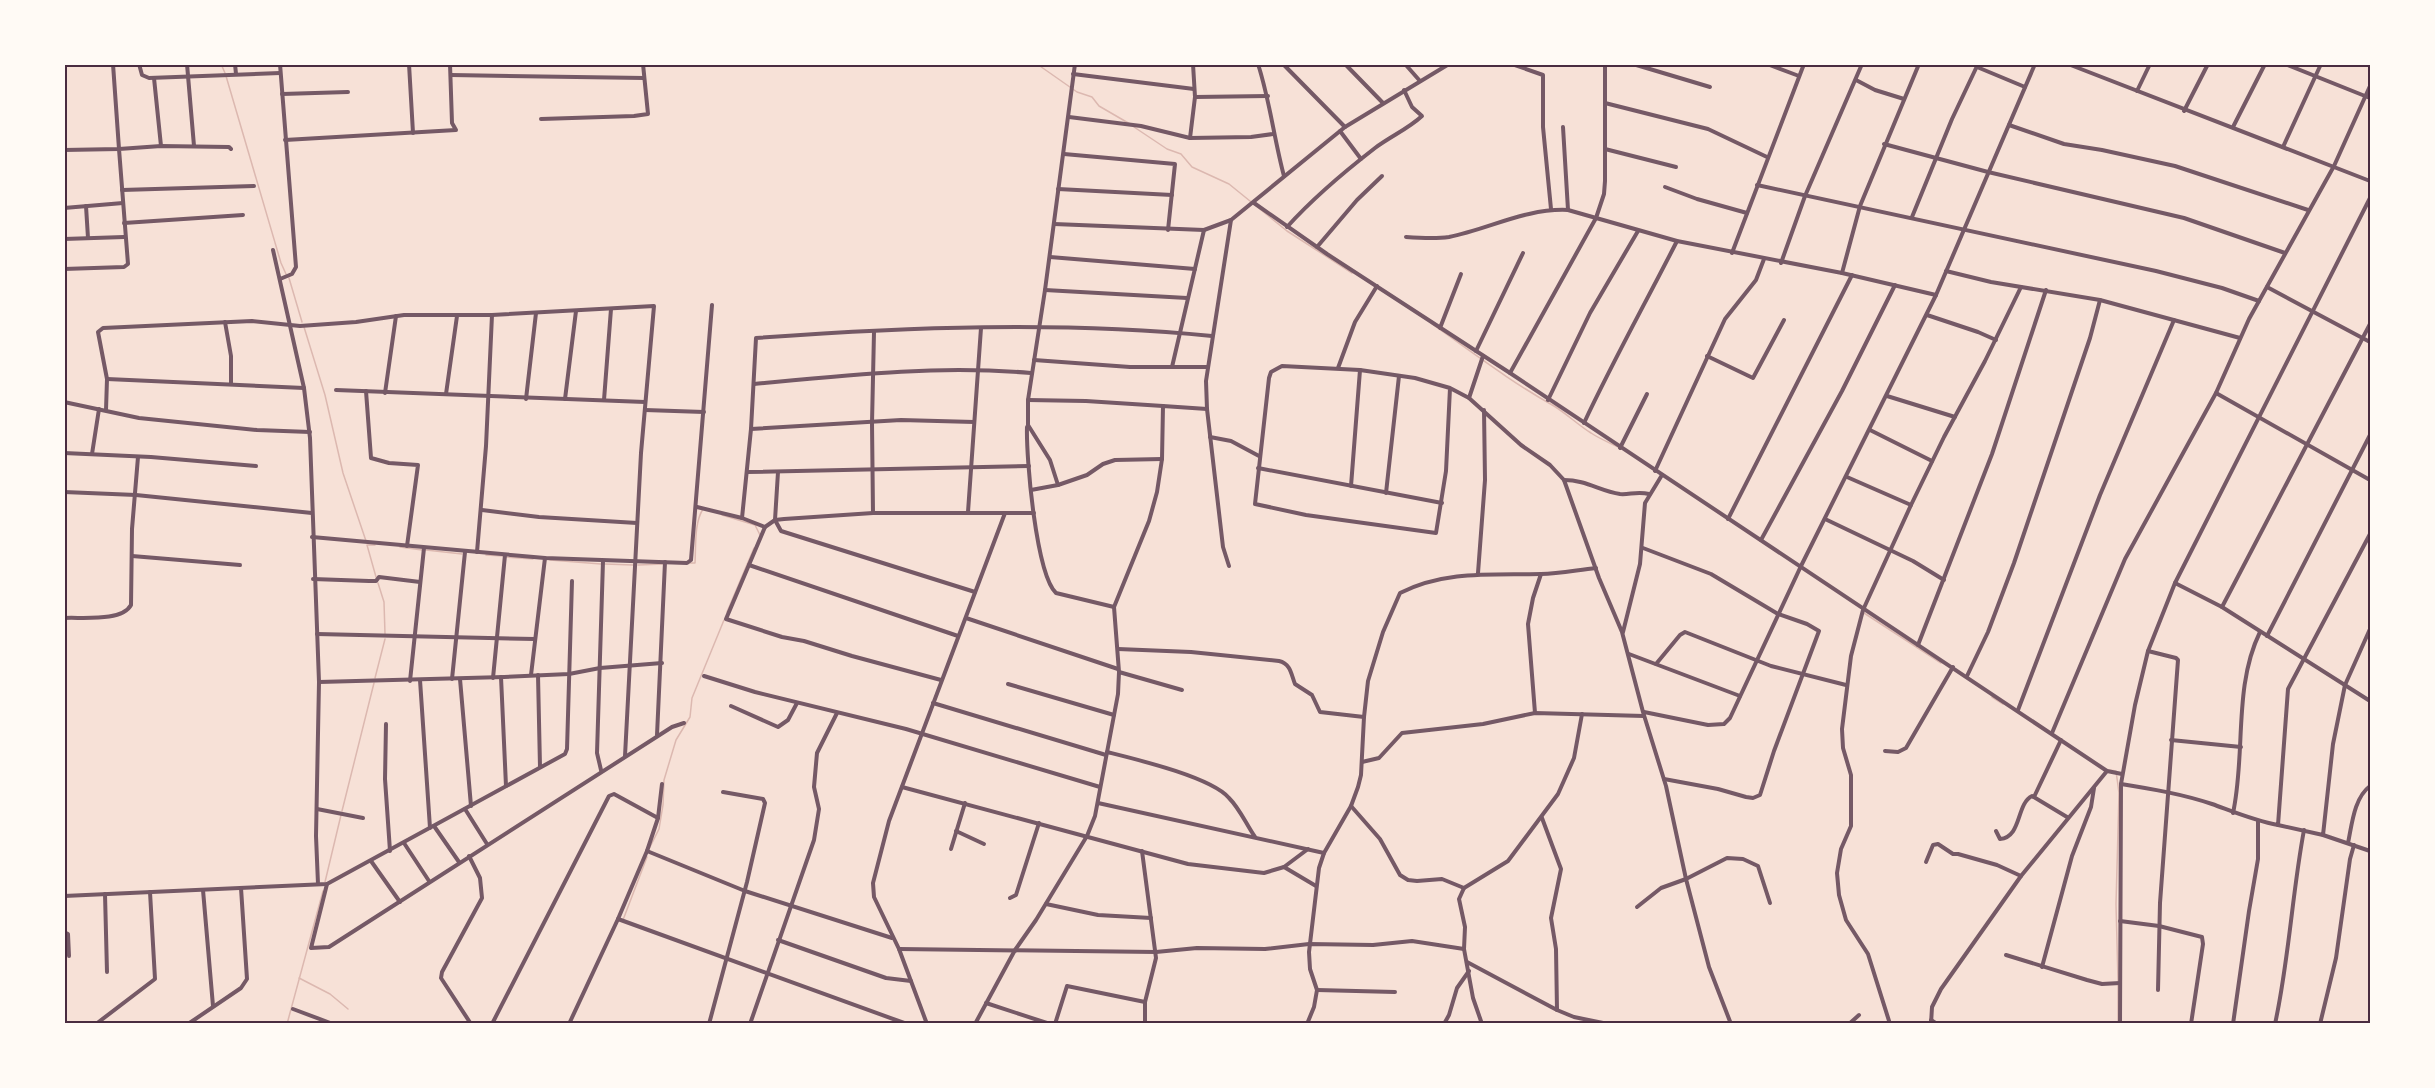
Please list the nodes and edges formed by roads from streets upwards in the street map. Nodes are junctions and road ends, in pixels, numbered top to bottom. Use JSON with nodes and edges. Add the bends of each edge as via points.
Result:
{"nodes":[{"id":1,"x":113,"y":64,"type":"edge"},
{"id":2,"x":140,"y":64,"type":"edge"},
{"id":3,"x":187,"y":64,"type":"edge"},
{"id":4,"x":235,"y":64,"type":"edge"},
{"id":5,"x":280,"y":64,"type":"edge"},
{"id":6,"x":409,"y":64,"type":"edge"},
{"id":7,"x":450,"y":64,"type":"edge"},
{"id":8,"x":643,"y":64,"type":"edge"},
{"id":9,"x":1075,"y":64,"type":"edge"},
{"id":10,"x":1193,"y":64,"type":"edge"},
{"id":11,"x":1258,"y":64,"type":"edge"},
{"id":12,"x":1282,"y":64,"type":"edge"},
{"id":13,"x":1345,"y":64,"type":"edge"},
{"id":14,"x":1405,"y":64,"type":"edge"},
{"id":15,"x":1449,"y":64,"type":"edge"},
{"id":16,"x":1512,"y":64,"type":"edge"},
{"id":17,"x":1605,"y":64,"type":"edge"},
{"id":18,"x":1633,"y":64,"type":"edge"},
{"id":19,"x":1767,"y":64,"type":"edge"},
{"id":20,"x":1804,"y":64,"type":"edge"},
{"id":21,"x":1862,"y":64,"type":"edge"},
{"id":22,"x":1919,"y":64,"type":"edge"},
{"id":23,"x":2035,"y":64,"type":"edge"},
{"id":24,"x":2068,"y":64,"type":"edge"},
{"id":25,"x":2150,"y":64,"type":"edge"},
{"id":26,"x":2208,"y":64,"type":"edge"},
{"id":27,"x":2265,"y":64,"type":"edge"},
{"id":28,"x":2285,"y":64,"type":"edge"},
{"id":29,"x":2322,"y":64,"type":"edge"},
{"id":30,"x":1978,"y":66,"type":"edge"},
{"id":31,"x":280,"y":73,"type":"junction"},
{"id":32,"x":236,"y":74,"type":"junction"},
{"id":33,"x":1073,"y":74,"type":"junction"},
{"id":34,"x":451,"y":75,"type":"junction"},
{"id":35,"x":188,"y":76,"type":"junction"},
{"id":36,"x":1799,"y":76,"type":"junction"},
{"id":37,"x":2315,"y":76,"type":"junction"},
{"id":38,"x":154,"y":78,"type":"junction"},
{"id":39,"x":644,"y":78,"type":"junction"},
{"id":40,"x":1856,"y":80,"type":"junction"},
{"id":41,"x":1420,"y":81,"type":"junction"},
{"id":42,"x":2370,"y":86,"type":"edge"},
{"id":43,"x":1710,"y":87,"type":"dead end"},
{"id":44,"x":2025,"y":87,"type":"junction"},
{"id":45,"x":1194,"y":89,"type":"junction"},
{"id":46,"x":1404,"y":90,"type":"junction"},
{"id":47,"x":2138,"y":91,"type":"junction"},
{"id":48,"x":348,"y":92,"type":"dead end"},
{"id":49,"x":282,"y":94,"type":"junction"},
{"id":50,"x":1268,"y":96,"type":"junction"},
{"id":51,"x":1195,"y":97,"type":"junction"},
{"id":52,"x":2368,"y":97,"type":"edge"},
{"id":53,"x":1904,"y":99,"type":"junction"},
{"id":54,"x":1605,"y":103,"type":"junction"},
{"id":55,"x":1383,"y":104,"type":"junction"},
{"id":56,"x":2184,"y":111,"type":"junction"},
{"id":57,"x":1069,"y":117,"type":"junction"},
{"id":58,"x":541,"y":119,"type":"dead end"},
{"id":59,"x":2009,"y":124,"type":"junction"},
{"id":60,"x":1345,"y":126,"type":"junction"},
{"id":61,"x":1563,"y":127,"type":"dead end"},
{"id":62,"x":2233,"y":127,"type":"junction"},
{"id":63,"x":1340,"y":131,"type":"junction"},
{"id":64,"x":413,"y":133,"type":"junction"},
{"id":65,"x":1273,"y":134,"type":"junction"},
{"id":66,"x":1190,"y":138,"type":"junction"},
{"id":67,"x":285,"y":140,"type":"junction"},
{"id":68,"x":1884,"y":144,"type":"junction"},
{"id":69,"x":161,"y":146,"type":"junction"},
{"id":70,"x":194,"y":146,"type":"junction"},
{"id":71,"x":2283,"y":147,"type":"junction"},
{"id":72,"x":1605,"y":148,"type":"junction"},
{"id":73,"x":119,"y":149,"type":"junction"},
{"id":74,"x":231,"y":149,"type":"dead end"},
{"id":75,"x":64,"y":150,"type":"edge"},
{"id":76,"x":1064,"y":154,"type":"junction"},
{"id":77,"x":1767,"y":157,"type":"junction"},
{"id":78,"x":1936,"y":158,"type":"junction"},
{"id":79,"x":1361,"y":159,"type":"junction"},
{"id":80,"x":2334,"y":166,"type":"junction"},
{"id":81,"x":1676,"y":167,"type":"dead end"},
{"id":82,"x":1988,"y":172,"type":"junction"},
{"id":83,"x":1284,"y":176,"type":"junction"},
{"id":84,"x":1382,"y":176,"type":"dead end"},
{"id":85,"x":2370,"y":181,"type":"edge"},
{"id":86,"x":1757,"y":185,"type":"junction"},
{"id":87,"x":254,"y":186,"type":"dead end"},
{"id":88,"x":1665,"y":187,"type":"dead end"},
{"id":89,"x":1058,"y":189,"type":"junction"},
{"id":90,"x":122,"y":190,"type":"junction"},
{"id":91,"x":1172,"y":195,"type":"junction"},
{"id":92,"x":1805,"y":196,"type":"junction"},
{"id":93,"x":2370,"y":198,"type":"edge"},
{"id":94,"x":123,"y":203,"type":"junction"},
{"id":95,"x":1254,"y":203,"type":"junction"},
{"id":96,"x":86,"y":206,"type":"junction"},
{"id":97,"x":1860,"y":206,"type":"junction"},
{"id":98,"x":64,"y":208,"type":"edge"},
{"id":99,"x":1551,"y":209,"type":"junction"},
{"id":100,"x":1568,"y":210,"type":"junction"},
{"id":101,"x":2308,"y":210,"type":"junction"},
{"id":102,"x":1747,"y":213,"type":"junction"},
{"id":103,"x":243,"y":215,"type":"dead end"},
{"id":104,"x":1912,"y":217,"type":"junction"},
{"id":105,"x":1596,"y":218,"type":"junction"},
{"id":106,"x":1231,"y":220,"type":"junction"},
{"id":107,"x":124,"y":223,"type":"junction"},
{"id":108,"x":1054,"y":224,"type":"junction"},
{"id":109,"x":1287,"y":227,"type":"junction"},
{"id":110,"x":1963,"y":228,"type":"junction"},
{"id":111,"x":1168,"y":230,"type":"junction"},
{"id":112,"x":1204,"y":230,"type":"junction"},
{"id":113,"x":1638,"y":231,"type":"junction"},
{"id":114,"x":124,"y":237,"type":"junction"},
{"id":115,"x":1406,"y":237,"type":"dead end"},
{"id":116,"x":88,"y":238,"type":"junction"},
{"id":117,"x":64,"y":239,"type":"edge"},
{"id":118,"x":1677,"y":241,"type":"junction"},
{"id":119,"x":1317,"y":247,"type":"junction"},
{"id":120,"x":273,"y":250,"type":"dead end"},
{"id":121,"x":1522,"y":253,"type":"dead end"},
{"id":122,"x":1732,"y":253,"type":"junction"},
{"id":123,"x":2284,"y":253,"type":"junction"},
{"id":124,"x":1050,"y":257,"type":"junction"},
{"id":125,"x":1764,"y":259,"type":"junction"},
{"id":126,"x":1781,"y":262,"type":"junction"},
{"id":127,"x":64,"y":269,"type":"edge"},
{"id":128,"x":1195,"y":269,"type":"junction"},
{"id":129,"x":1946,"y":271,"type":"junction"},
{"id":130,"x":1842,"y":273,"type":"junction"},
{"id":131,"x":1461,"y":274,"type":"dead end"},
{"id":132,"x":1852,"y":275,"type":"junction"},
{"id":133,"x":280,"y":279,"type":"junction"},
{"id":134,"x":1895,"y":285,"type":"junction"},
{"id":135,"x":1377,"y":286,"type":"junction"},
{"id":136,"x":2020,"y":287,"type":"junction"},
{"id":137,"x":2267,"y":287,"type":"junction"},
{"id":138,"x":1045,"y":290,"type":"junction"},
{"id":139,"x":2046,"y":290,"type":"junction"},
{"id":140,"x":1936,"y":295,"type":"junction"},
{"id":141,"x":1187,"y":298,"type":"junction"},
{"id":142,"x":2100,"y":300,"type":"junction"},
{"id":143,"x":2259,"y":301,"type":"junction"},
{"id":144,"x":712,"y":305,"type":"dead end"},
{"id":145,"x":612,"y":309,"type":"junction"},
{"id":146,"x":576,"y":311,"type":"junction"},
{"id":147,"x":2313,"y":312,"type":"junction"},
{"id":148,"x":536,"y":313,"type":"junction"},
{"id":149,"x":492,"y":315,"type":"junction"},
{"id":150,"x":1927,"y":315,"type":"junction"},
{"id":151,"x":396,"y":316,"type":"junction"},
{"id":152,"x":457,"y":316,"type":"junction"},
{"id":153,"x":1784,"y":320,"type":"dead end"},
{"id":154,"x":2174,"y":320,"type":"junction"},
{"id":155,"x":225,"y":322,"type":"junction"},
{"id":156,"x":291,"y":324,"type":"junction"},
{"id":157,"x":2370,"y":324,"type":"edge"},
{"id":158,"x":1039,"y":327,"type":"junction"},
{"id":159,"x":1440,"y":327,"type":"junction"},
{"id":160,"x":981,"y":328,"type":"junction"},
{"id":161,"x":874,"y":332,"type":"junction"},
{"id":162,"x":1178,"y":333,"type":"junction"},
{"id":163,"x":1212,"y":336,"type":"junction"},
{"id":164,"x":2364,"y":338,"type":"junction"},
{"id":165,"x":2240,"y":339,"type":"junction"},
{"id":166,"x":1996,"y":340,"type":"junction"},
{"id":167,"x":2370,"y":342,"type":"edge"},
{"id":168,"x":1476,"y":351,"type":"junction"},
{"id":169,"x":1483,"y":356,"type":"junction"},
{"id":170,"x":1707,"y":356,"type":"junction"},
{"id":171,"x":1034,"y":360,"type":"junction"},
{"id":172,"x":1172,"y":367,"type":"junction"},
{"id":173,"x":1207,"y":367,"type":"junction"},
{"id":174,"x":1338,"y":368,"type":"junction"},
{"id":175,"x":978,"y":369,"type":"junction"},
{"id":176,"x":1360,"y":370,"type":"junction"},
{"id":177,"x":872,"y":372,"type":"junction"},
{"id":178,"x":1031,"y":373,"type":"junction"},
{"id":179,"x":1510,"y":373,"type":"junction"},
{"id":180,"x":1400,"y":376,"type":"junction"},
{"id":181,"x":107,"y":379,"type":"junction"},
{"id":182,"x":231,"y":384,"type":"junction"},
{"id":183,"x":754,"y":384,"type":"junction"},
{"id":184,"x":304,"y":388,"type":"junction"},
{"id":185,"x":1450,"y":388,"type":"junction"},
{"id":186,"x":336,"y":390,"type":"dead end"},
{"id":187,"x":366,"y":391,"type":"junction"},
{"id":188,"x":385,"y":393,"type":"junction"},
{"id":189,"x":2216,"y":393,"type":"junction"},
{"id":190,"x":446,"y":394,"type":"junction"},
{"id":191,"x":487,"y":394,"type":"junction"},
{"id":192,"x":1647,"y":394,"type":"dead end"},
{"id":193,"x":1887,"y":396,"type":"junction"},
{"id":194,"x":1469,"y":398,"type":"junction"},
{"id":195,"x":526,"y":399,"type":"junction"},
{"id":196,"x":565,"y":399,"type":"junction"},
{"id":197,"x":604,"y":400,"type":"junction"},
{"id":198,"x":1028,"y":400,"type":"junction"},
{"id":199,"x":1548,"y":400,"type":"junction"},
{"id":200,"x":64,"y":402,"type":"edge"},
{"id":201,"x":645,"y":402,"type":"junction"},
{"id":202,"x":1163,"y":406,"type":"junction"},
{"id":203,"x":99,"y":409,"type":"junction"},
{"id":204,"x":1207,"y":409,"type":"junction"},
{"id":205,"x":106,"y":410,"type":"junction"},
{"id":206,"x":645,"y":410,"type":"junction"},
{"id":207,"x":1484,"y":410,"type":"junction"},
{"id":208,"x":704,"y":412,"type":"junction"},
{"id":209,"x":1955,"y":417,"type":"junction"},
{"id":210,"x":2258,"y":417,"type":"junction"},
{"id":211,"x":974,"y":422,"type":"junction"},
{"id":212,"x":872,"y":423,"type":"junction"},
{"id":213,"x":1584,"y":423,"type":"junction"},
{"id":214,"x":1028,"y":425,"type":"junction"},
{"id":215,"x":751,"y":429,"type":"junction"},
{"id":216,"x":1870,"y":430,"type":"junction"},
{"id":217,"x":310,"y":432,"type":"junction"},
{"id":218,"x":2370,"y":435,"type":"edge"},
{"id":219,"x":1210,"y":437,"type":"junction"},
{"id":220,"x":2308,"y":445,"type":"junction"},
{"id":221,"x":1620,"y":448,"type":"junction"},
{"id":222,"x":64,"y":453,"type":"edge"},
{"id":223,"x":92,"y":454,"type":"junction"},
{"id":224,"x":1259,"y":456,"type":"junction"},
{"id":225,"x":138,"y":457,"type":"junction"},
{"id":226,"x":1162,"y":459,"type":"junction"},
{"id":227,"x":1932,"y":461,"type":"junction"},
{"id":228,"x":256,"y":466,"type":"dead end"},
{"id":229,"x":1029,"y":466,"type":"junction"},
{"id":230,"x":972,"y":467,"type":"junction"},
{"id":231,"x":873,"y":468,"type":"junction"},
{"id":232,"x":1258,"y":468,"type":"junction"},
{"id":233,"x":2353,"y":469,"type":"junction"},
{"id":234,"x":1655,"y":471,"type":"junction"},
{"id":235,"x":747,"y":472,"type":"junction"},
{"id":236,"x":778,"y":472,"type":"junction"},
{"id":237,"x":1662,"y":475,"type":"junction"},
{"id":238,"x":1846,"y":477,"type":"junction"},
{"id":239,"x":1564,"y":480,"type":"junction"},
{"id":240,"x":2370,"y":480,"type":"edge"},
{"id":241,"x":1058,"y":485,"type":"junction"},
{"id":242,"x":1351,"y":486,"type":"junction"},
{"id":243,"x":1031,"y":490,"type":"junction"},
{"id":244,"x":64,"y":492,"type":"edge"},
{"id":245,"x":1386,"y":493,"type":"junction"},
{"id":246,"x":1648,"y":494,"type":"junction"},
{"id":247,"x":136,"y":495,"type":"junction"},
{"id":248,"x":1442,"y":503,"type":"junction"},
{"id":249,"x":1911,"y":505,"type":"junction"},
{"id":250,"x":696,"y":507,"type":"junction"},
{"id":251,"x":482,"y":510,"type":"junction"},
{"id":252,"x":968,"y":512,"type":"junction"},
{"id":253,"x":312,"y":513,"type":"junction"},
{"id":254,"x":873,"y":513,"type":"junction"},
{"id":255,"x":1005,"y":513,"type":"junction"},
{"id":256,"x":1034,"y":513,"type":"junction"},
{"id":257,"x":742,"y":518,"type":"junction"},
{"id":258,"x":1728,"y":519,"type":"junction"},
{"id":259,"x":1825,"y":519,"type":"junction"},
{"id":260,"x":775,"y":520,"type":"junction"},
{"id":261,"x":637,"y":523,"type":"junction"},
{"id":262,"x":765,"y":527,"type":"junction"},
{"id":263,"x":2370,"y":534,"type":"edge"},
{"id":264,"x":312,"y":537,"type":"junction"},
{"id":265,"x":1761,"y":540,"type":"junction"},
{"id":266,"x":407,"y":546,"type":"junction"},
{"id":267,"x":424,"y":548,"type":"junction"},
{"id":268,"x":1643,"y":548,"type":"junction"},
{"id":269,"x":1891,"y":550,"type":"junction"},
{"id":270,"x":465,"y":552,"type":"junction"},
{"id":271,"x":477,"y":552,"type":"junction"},
{"id":272,"x":506,"y":555,"type":"junction"},
{"id":273,"x":132,"y":556,"type":"junction"},
{"id":274,"x":545,"y":558,"type":"junction"},
{"id":275,"x":603,"y":561,"type":"junction"},
{"id":276,"x":635,"y":562,"type":"junction"},
{"id":277,"x":665,"y":562,"type":"junction"},
{"id":278,"x":240,"y":565,"type":"dead end"},
{"id":279,"x":748,"y":565,"type":"junction"},
{"id":280,"x":1229,"y":566,"type":"dead end"},
{"id":281,"x":1801,"y":566,"type":"junction"},
{"id":282,"x":1596,"y":568,"type":"junction"},
{"id":283,"x":1478,"y":573,"type":"junction"},
{"id":284,"x":1541,"y":574,"type":"junction"},
{"id":285,"x":314,"y":579,"type":"junction"},
{"id":286,"x":1944,"y":580,"type":"junction"},
{"id":287,"x":572,"y":581,"type":"dead end"},
{"id":288,"x":420,"y":582,"type":"junction"},
{"id":289,"x":2175,"y":583,"type":"junction"},
{"id":290,"x":975,"y":592,"type":"junction"},
{"id":291,"x":1114,"y":607,"type":"junction"},
{"id":292,"x":2222,"y":608,"type":"junction"},
{"id":293,"x":1863,"y":610,"type":"junction"},
{"id":294,"x":1778,"y":614,"type":"junction"},
{"id":295,"x":64,"y":618,"type":"edge"},
{"id":296,"x":966,"y":618,"type":"junction"},
{"id":297,"x":2370,"y":629,"type":"edge"},
{"id":298,"x":2260,"y":632,"type":"junction"},
{"id":299,"x":1622,"y":633,"type":"junction"},
{"id":300,"x":316,"y":634,"type":"junction"},
{"id":301,"x":958,"y":636,"type":"junction"},
{"id":302,"x":2267,"y":636,"type":"junction"},
{"id":303,"x":415,"y":637,"type":"junction"},
{"id":304,"x":454,"y":637,"type":"junction"},
{"id":305,"x":495,"y":639,"type":"junction"},
{"id":306,"x":536,"y":639,"type":"junction"},
{"id":307,"x":1918,"y":645,"type":"junction"},
{"id":308,"x":1118,"y":649,"type":"junction"},
{"id":309,"x":2148,"y":651,"type":"junction"},
{"id":310,"x":1628,"y":653,"type":"junction"},
{"id":311,"x":2303,"y":658,"type":"junction"},
{"id":312,"x":1755,"y":661,"type":"junction"},
{"id":313,"x":662,"y":663,"type":"junction"},
{"id":314,"x":1656,"y":664,"type":"junction"},
{"id":315,"x":630,"y":667,"type":"junction"},
{"id":316,"x":1953,"y":667,"type":"junction"},
{"id":317,"x":600,"y":668,"type":"junction"},
{"id":318,"x":1119,"y":671,"type":"junction"},
{"id":319,"x":569,"y":674,"type":"junction"},
{"id":320,"x":531,"y":675,"type":"junction"},
{"id":321,"x":538,"y":675,"type":"junction"},
{"id":322,"x":1803,"y":675,"type":"junction"},
{"id":323,"x":704,"y":676,"type":"dead end"},
{"id":324,"x":1967,"y":676,"type":"junction"},
{"id":325,"x":501,"y":677,"type":"junction"},
{"id":326,"x":493,"y":678,"type":"junction"},
{"id":327,"x":452,"y":679,"type":"junction"},
{"id":328,"x":460,"y":679,"type":"junction"},
{"id":329,"x":420,"y":680,"type":"junction"},
{"id":330,"x":941,"y":680,"type":"junction"},
{"id":331,"x":410,"y":681,"type":"junction"},
{"id":332,"x":319,"y":682,"type":"junction"},
{"id":333,"x":1008,"y":684,"type":"dead end"},
{"id":334,"x":1846,"y":685,"type":"junction"},
{"id":335,"x":2345,"y":686,"type":"junction"},
{"id":336,"x":1182,"y":690,"type":"dead end"},
{"id":337,"x":1740,"y":696,"type":"junction"},
{"id":338,"x":2370,"y":702,"type":"edge"},
{"id":339,"x":796,"y":703,"type":"junction"},
{"id":340,"x":933,"y":703,"type":"junction"},
{"id":341,"x":731,"y":706,"type":"dead end"},
{"id":342,"x":2018,"y":710,"type":"junction"},
{"id":343,"x":837,"y":713,"type":"junction"},
{"id":344,"x":1535,"y":713,"type":"junction"},
{"id":345,"x":1582,"y":714,"type":"junction"},
{"id":346,"x":1644,"y":714,"type":"junction"},
{"id":347,"x":1114,"y":715,"type":"junction"},
{"id":348,"x":1364,"y":717,"type":"junction"},
{"id":349,"x":684,"y":723,"type":"dead end"},
{"id":350,"x":386,"y":724,"type":"dead end"},
{"id":351,"x":2052,"y":733,"type":"junction"},
{"id":352,"x":921,"y":734,"type":"junction"},
{"id":353,"x":657,"y":735,"type":"junction"},
{"id":354,"x":2061,"y":740,"type":"junction"},
{"id":355,"x":2170,"y":740,"type":"junction"},
{"id":356,"x":2241,"y":747,"type":"junction"},
{"id":357,"x":1885,"y":751,"type":"dead end"},
{"id":358,"x":1107,"y":753,"type":"junction"},
{"id":359,"x":625,"y":756,"type":"junction"},
{"id":360,"x":1362,"y":762,"type":"junction"},
{"id":361,"x":540,"y":767,"type":"junction"},
{"id":362,"x":601,"y":770,"type":"junction"},
{"id":363,"x":2107,"y":771,"type":"junction"},
{"id":364,"x":2122,"y":774,"type":"junction"},
{"id":365,"x":1664,"y":779,"type":"junction"},
{"id":366,"x":662,"y":784,"type":"dead end"},
{"id":367,"x":2121,"y":784,"type":"junction"},
{"id":368,"x":506,"y":786,"type":"junction"},
{"id":369,"x":2370,"y":786,"type":"edge"},
{"id":370,"x":902,"y":787,"type":"junction"},
{"id":371,"x":1100,"y":788,"type":"junction"},
{"id":372,"x":2094,"y":788,"type":"junction"},
{"id":373,"x":723,"y":792,"type":"dead end"},
{"id":374,"x":2168,"y":792,"type":"junction"},
{"id":375,"x":2034,"y":797,"type":"junction"},
{"id":376,"x":964,"y":803,"type":"junction"},
{"id":377,"x":1098,"y":803,"type":"junction"},
{"id":378,"x":471,"y":806,"type":"junction"},
{"id":379,"x":1351,"y":806,"type":"junction"},
{"id":380,"x":317,"y":809,"type":"junction"},
{"id":381,"x":465,"y":809,"type":"junction"},
{"id":382,"x":2233,"y":813,"type":"junction"},
{"id":383,"x":2067,"y":817,"type":"junction"},
{"id":384,"x":363,"y":818,"type":"dead end"},
{"id":385,"x":658,"y":818,"type":"junction"},
{"id":386,"x":1542,"y":818,"type":"junction"},
{"id":387,"x":2258,"y":821,"type":"junction"},
{"id":388,"x":1039,"y":823,"type":"junction"},
{"id":389,"x":2278,"y":825,"type":"junction"},
{"id":390,"x":432,"y":827,"type":"junction"},
{"id":391,"x":956,"y":831,"type":"junction"},
{"id":392,"x":1996,"y":831,"type":"dead end"},
{"id":393,"x":2304,"y":831,"type":"junction"},
{"id":394,"x":2323,"y":835,"type":"junction"},
{"id":395,"x":1087,"y":836,"type":"junction"},
{"id":396,"x":1255,"y":837,"type":"junction"},
{"id":397,"x":404,"y":843,"type":"junction"},
{"id":398,"x":2348,"y":843,"type":"junction"},
{"id":399,"x":488,"y":844,"type":"junction"},
{"id":400,"x":984,"y":844,"type":"dead end"},
{"id":401,"x":2354,"y":845,"type":"junction"},
{"id":402,"x":951,"y":849,"type":"dead end"},
{"id":403,"x":1308,"y":849,"type":"junction"},
{"id":404,"x":390,"y":851,"type":"junction"},
{"id":405,"x":647,"y":851,"type":"junction"},
{"id":406,"x":1142,"y":851,"type":"junction"},
{"id":407,"x":2370,"y":851,"type":"edge"},
{"id":408,"x":1324,"y":853,"type":"junction"},
{"id":409,"x":469,"y":856,"type":"junction"},
{"id":410,"x":371,"y":861,"type":"junction"},
{"id":411,"x":459,"y":862,"type":"junction"},
{"id":412,"x":1926,"y":862,"type":"dead end"},
{"id":413,"x":1284,"y":867,"type":"junction"},
{"id":414,"x":2021,"y":876,"type":"junction"},
{"id":415,"x":1686,"y":879,"type":"junction"},
{"id":416,"x":429,"y":881,"type":"junction"},
{"id":417,"x":318,"y":884,"type":"junction"},
{"id":418,"x":327,"y":884,"type":"junction"},
{"id":419,"x":1316,"y":886,"type":"junction"},
{"id":420,"x":241,"y":888,"type":"junction"},
{"id":421,"x":1464,"y":888,"type":"junction"},
{"id":422,"x":203,"y":890,"type":"junction"},
{"id":423,"x":745,"y":891,"type":"junction"},
{"id":424,"x":150,"y":892,"type":"junction"},
{"id":425,"x":105,"y":894,"type":"junction"},
{"id":426,"x":64,"y":896,"type":"edge"},
{"id":427,"x":1010,"y":898,"type":"dead end"},
{"id":428,"x":400,"y":902,"type":"junction"},
{"id":429,"x":1770,"y":903,"type":"dead end"},
{"id":430,"x":1046,"y":904,"type":"junction"},
{"id":431,"x":791,"y":906,"type":"junction"},
{"id":432,"x":1637,"y":908,"type":"dead end"},
{"id":433,"x":1151,"y":918,"type":"junction"},
{"id":434,"x":618,"y":919,"type":"junction"},
{"id":435,"x":2120,"y":921,"type":"junction"},
{"id":436,"x":2159,"y":926,"type":"junction"},
{"id":437,"x":64,"y":932,"type":"edge"},
{"id":438,"x":893,"y":938,"type":"junction"},
{"id":439,"x":778,"y":940,"type":"junction"},
{"id":440,"x":1309,"y":944,"type":"junction"},
{"id":441,"x":899,"y":949,"type":"junction"},
{"id":442,"x":1464,"y":949,"type":"junction"},
{"id":443,"x":1015,"y":950,"type":"junction"},
{"id":444,"x":1156,"y":952,"type":"junction"},
{"id":445,"x":2006,"y":955,"type":"dead end"},
{"id":446,"x":69,"y":956,"type":"dead end"},
{"id":447,"x":726,"y":959,"type":"junction"},
{"id":448,"x":1467,"y":961,"type":"junction"},
{"id":449,"x":2042,"y":967,"type":"junction"},
{"id":450,"x":1469,"y":971,"type":"junction"},
{"id":451,"x":107,"y":972,"type":"dead end"},
{"id":452,"x":766,"y":974,"type":"junction"},
{"id":453,"x":911,"y":981,"type":"junction"},
{"id":454,"x":2120,"y":983,"type":"junction"},
{"id":455,"x":1317,"y":990,"type":"junction"},
{"id":456,"x":2158,"y":990,"type":"dead end"},
{"id":457,"x":1395,"y":992,"type":"dead end"},
{"id":458,"x":1145,"y":1002,"type":"junction"},
{"id":459,"x":986,"y":1003,"type":"junction"},
{"id":460,"x":213,"y":1006,"type":"junction"},
{"id":461,"x":293,"y":1009,"type":"dead end"},
{"id":462,"x":1557,"y":1010,"type":"junction"},
{"id":463,"x":1859,"y":1015,"type":"dead end"},
{"id":464,"x":1580,"y":1021,"type":"edge"},
{"id":465,"x":1931,"y":1022,"type":"edge"},
{"id":466,"x":96,"y":1023,"type":"edge"},
{"id":467,"x":188,"y":1023,"type":"edge"},
{"id":468,"x":333,"y":1023,"type":"edge"},
{"id":469,"x":471,"y":1023,"type":"edge"},
{"id":470,"x":492,"y":1023,"type":"edge"},
{"id":471,"x":569,"y":1023,"type":"edge"},
{"id":472,"x":709,"y":1023,"type":"edge"},
{"id":473,"x":750,"y":1023,"type":"edge"},
{"id":474,"x":907,"y":1023,"type":"edge"},
{"id":475,"x":927,"y":1023,"type":"edge"},
{"id":476,"x":975,"y":1023,"type":"edge"},
{"id":477,"x":1052,"y":1023,"type":"edge"},
{"id":478,"x":1145,"y":1023,"type":"edge"},
{"id":479,"x":1307,"y":1023,"type":"edge"},
{"id":480,"x":1444,"y":1023,"type":"edge"},
{"id":481,"x":1482,"y":1023,"type":"edge"},
{"id":482,"x":1608,"y":1023,"type":"edge"},
{"id":483,"x":1731,"y":1023,"type":"edge"},
{"id":484,"x":1849,"y":1023,"type":"edge"},
{"id":485,"x":1890,"y":1023,"type":"edge"},
{"id":486,"x":1937,"y":1023,"type":"edge"},
{"id":487,"x":2094,"y":1023,"type":"edge"},
{"id":488,"x":2113,"y":1023,"type":"edge"},
{"id":489,"x":2120,"y":1023,"type":"edge"},
{"id":490,"x":2191,"y":1023,"type":"edge"},
{"id":491,"x":2233,"y":1023,"type":"edge"},
{"id":492,"x":2275,"y":1023,"type":"edge"},
{"id":493,"x":2320,"y":1023,"type":"edge"}],
"edges":[{"from":1,"to":73,"type":"street"},
{"from":2,"to":38,"type":"street","via":[[144,77]]},
{"from":3,"to":35,"type":"street"},
{"from":4,"to":32,"type":"street"},
{"from":5,"to":31,"type":"street"},
{"from":6,"to":64,"type":"street"},
{"from":7,"to":34,"type":"street"},
{"from":8,"to":39,"type":"street"},
{"from":9,"to":33,"type":"street"},
{"from":10,"to":45,"type":"street"},
{"from":11,"to":50,"type":"street"},
{"from":12,"to":60,"type":"street"},
{"from":13,"to":55,"type":"street"},
{"from":14,"to":41,"type":"street"},
{"from":15,"to":41,"type":"street"},
{"from":16,"to":99,"type":"street","via":[[1543,75],[1543,127]]},
{"from":17,"to":54,"type":"street"},
{"from":18,"to":43,"type":"street"},
{"from":19,"to":36,"type":"street"},
{"from":20,"to":36,"type":"street"},
{"from":21,"to":40,"type":"street"},
{"from":22,"to":53,"type":"street"},
{"from":23,"to":44,"type":"street"},
{"from":24,"to":47,"type":"street"},
{"from":25,"to":47,"type":"street"},
{"from":26,"to":56,"type":"street"},
{"from":27,"to":62,"type":"street"},
{"from":28,"to":37,"type":"street"},
{"from":29,"to":37,"type":"street"},
{"from":30,"to":44,"type":"street"},
{"from":30,"to":78,"type":"street"},
{"from":31,"to":32,"type":"street"},
{"from":31,"to":49,"type":"street"},
{"from":32,"to":35,"type":"street"},
{"from":33,"to":45,"type":"street"},
{"from":33,"to":57,"type":"street"},
{"from":34,"to":39,"type":"street"},
{"from":34,"to":64,"type":"street","via":[[452,123],[456,130]]},
{"from":35,"to":38,"type":"street"},
{"from":35,"to":70,"type":"street"},
{"from":36,"to":77,"type":"street"},
{"from":37,"to":52,"type":"street"},
{"from":37,"to":71,"type":"street"},
{"from":38,"to":69,"type":"street"},
{"from":39,"to":58,"type":"street","via":[[649,109],[644,116]]},
{"from":40,"to":53,"type":"street"},
{"from":40,"to":92,"type":"street"},
{"from":41,"to":46,"type":"street"},
{"from":42,"to":52,"type":"street"},
{"from":44,"to":59,"type":"street"},
{"from":45,"to":51,"type":"street"},
{"from":46,"to":55,"type":"street"},
{"from":46,"to":79,"type":"street","via":[[1412,107],[1422,116]]},
{"from":47,"to":56,"type":"street"},
{"from":48,"to":49,"type":"street"},
{"from":49,"to":67,"type":"street"},
{"from":50,"to":51,"type":"street"},
{"from":50,"to":65,"type":"street"},
{"from":51,"to":66,"type":"street"},
{"from":52,"to":80,"type":"street"},
{"from":53,"to":68,"type":"street"},
{"from":54,"to":72,"type":"street"},
{"from":54,"to":77,"type":"street","via":[[1708,129]]},
{"from":55,"to":60,"type":"street"},
{"from":56,"to":62,"type":"street"},
{"from":57,"to":66,"type":"street","via":[[1141,126]]},
{"from":57,"to":76,"type":"street"},
{"from":59,"to":82,"type":"street"},
{"from":59,"to":101,"type":"street","via":[[2064,144],[2175,166]]},
{"from":60,"to":63,"type":"street"},
{"from":61,"to":100,"type":"street"},
{"from":62,"to":71,"type":"street"},
{"from":63,"to":79,"type":"street"},
{"from":63,"to":83,"type":"street"},
{"from":64,"to":67,"type":"street"},
{"from":65,"to":66,"type":"street"},
{"from":65,"to":83,"type":"street"},
{"from":67,"to":133,"type":"street","via":[[296,267],[292,274]]},
{"from":68,"to":78,"type":"street"},
{"from":68,"to":97,"type":"street"},
{"from":69,"to":70,"type":"street"},
{"from":69,"to":73,"type":"street"},
{"from":70,"to":74,"type":"street"},
{"from":71,"to":80,"type":"street"},
{"from":72,"to":81,"type":"street"},
{"from":72,"to":105,"type":"street","via":[[1604,194]]},
{"from":73,"to":75,"type":"street"},
{"from":73,"to":90,"type":"street"},
{"from":76,"to":89,"type":"street"},
{"from":76,"to":91,"type":"street","via":[[1175,164]]},
{"from":77,"to":86,"type":"street"},
{"from":78,"to":82,"type":"street"},
{"from":78,"to":104,"type":"street"},
{"from":79,"to":109,"type":"street","via":[[1314,198]]},
{"from":80,"to":85,"type":"street"},
{"from":80,"to":101,"type":"street"},
{"from":82,"to":110,"type":"street"},
{"from":82,"to":123,"type":"street","via":[[2184,218]]},
{"from":83,"to":95,"type":"street"},
{"from":84,"to":119,"type":"street"},
{"from":86,"to":92,"type":"street"},
{"from":86,"to":102,"type":"street"},
{"from":87,"to":90,"type":"street"},
{"from":88,"to":102,"type":"street"},
{"from":89,"to":91,"type":"street"},
{"from":89,"to":108,"type":"street"},
{"from":90,"to":94,"type":"street"},
{"from":91,"to":111,"type":"street"},
{"from":92,"to":97,"type":"street"},
{"from":92,"to":126,"type":"street"},
{"from":93,"to":147,"type":"street"},
{"from":94,"to":96,"type":"street"},
{"from":94,"to":107,"type":"street"},
{"from":95,"to":106,"type":"street"},
{"from":95,"to":109,"type":"street"},
{"from":96,"to":98,"type":"street"},
{"from":96,"to":116,"type":"street"},
{"from":97,"to":104,"type":"street"},
{"from":97,"to":130,"type":"street"},
{"from":99,"to":100,"type":"street"},
{"from":99,"to":115,"type":"street","via":[[1450,236]]},
{"from":100,"to":105,"type":"street"},
{"from":101,"to":123,"type":"street"},
{"from":102,"to":122,"type":"street"},
{"from":103,"to":107,"type":"street"},
{"from":104,"to":110,"type":"street"},
{"from":105,"to":113,"type":"street"},
{"from":105,"to":179,"type":"street"},
{"from":106,"to":112,"type":"street"},
{"from":106,"to":163,"type":"street"},
{"from":107,"to":114,"type":"street"},
{"from":108,"to":111,"type":"street"},
{"from":108,"to":124,"type":"street"},
{"from":109,"to":119,"type":"street"},
{"from":110,"to":129,"type":"street"},
{"from":110,"to":143,"type":"street","via":[[2156,271]]},
{"from":111,"to":112,"type":"street"},
{"from":112,"to":128,"type":"street"},
{"from":113,"to":118,"type":"street"},
{"from":113,"to":199,"type":"street","via":[[1590,313]]},
{"from":114,"to":116,"type":"street"},
{"from":114,"to":127,"type":"street","via":[[126,266]]},
{"from":116,"to":117,"type":"street"},
{"from":118,"to":122,"type":"street"},
{"from":118,"to":213,"type":"street"},
{"from":119,"to":135,"type":"street"},
{"from":120,"to":133,"type":"street"},
{"from":121,"to":168,"type":"street"},
{"from":122,"to":125,"type":"street"},
{"from":123,"to":137,"type":"street"},
{"from":124,"to":128,"type":"street"},
{"from":124,"to":138,"type":"street"},
{"from":125,"to":126,"type":"street"},
{"from":125,"to":170,"type":"street","via":[[1756,280],[1725,319]]},
{"from":126,"to":130,"type":"street"},
{"from":128,"to":141,"type":"street"},
{"from":129,"to":136,"type":"street"},
{"from":129,"to":140,"type":"street"},
{"from":130,"to":132,"type":"street"},
{"from":131,"to":159,"type":"street"},
{"from":132,"to":134,"type":"street"},
{"from":132,"to":258,"type":"street"},
{"from":133,"to":156,"type":"street"},
{"from":134,"to":140,"type":"street"},
{"from":134,"to":265,"type":"street"},
{"from":135,"to":159,"type":"street"},
{"from":135,"to":174,"type":"street","via":[[1355,322]]},
{"from":136,"to":139,"type":"street"},
{"from":136,"to":166,"type":"street"},
{"from":137,"to":143,"type":"street"},
{"from":137,"to":147,"type":"street"},
{"from":138,"to":141,"type":"street"},
{"from":138,"to":158,"type":"street"},
{"from":139,"to":142,"type":"street"},
{"from":139,"to":286,"type":"street","via":[[1999,436]]},
{"from":140,"to":150,"type":"street"},
{"from":141,"to":162,"type":"street"},
{"from":142,"to":154,"type":"street"},
{"from":142,"to":324,"type":"street","via":[[2014,563]]},
{"from":143,"to":165,"type":"street"},
{"from":144,"to":208,"type":"street"},
{"from":145,"to":146,"type":"street"},
{"from":145,"to":197,"type":"street"},
{"from":145,"to":201,"type":"street","via":[[654,306]]},
{"from":146,"to":148,"type":"street"},
{"from":146,"to":196,"type":"street"},
{"from":147,"to":164,"type":"street"},
{"from":147,"to":210,"type":"street"},
{"from":148,"to":149,"type":"street"},
{"from":148,"to":195,"type":"street"},
{"from":149,"to":152,"type":"street"},
{"from":149,"to":191,"type":"street"},
{"from":150,"to":166,"type":"street"},
{"from":150,"to":193,"type":"street"},
{"from":151,"to":152,"type":"street"},
{"from":151,"to":156,"type":"street"},
{"from":151,"to":188,"type":"street"},
{"from":152,"to":190,"type":"street"},
{"from":153,"to":170,"type":"street","via":[[1753,378]]},
{"from":154,"to":165,"type":"street"},
{"from":154,"to":342,"type":"street","via":[[2100,495]]},
{"from":155,"to":156,"type":"street"},
{"from":155,"to":181,"type":"street","via":[[100,329]]},
{"from":155,"to":182,"type":"street"},
{"from":156,"to":184,"type":"street"},
{"from":157,"to":164,"type":"street"},
{"from":158,"to":160,"type":"street"},
{"from":158,"to":162,"type":"street"},
{"from":158,"to":171,"type":"street"},
{"from":159,"to":168,"type":"street"},
{"from":160,"to":161,"type":"street"},
{"from":160,"to":175,"type":"street"},
{"from":161,"to":177,"type":"street"},
{"from":161,"to":183,"type":"street","via":[[756,338]]},
{"from":162,"to":163,"type":"street"},
{"from":162,"to":172,"type":"street"},
{"from":163,"to":173,"type":"street"},
{"from":164,"to":167,"type":"street"},
{"from":164,"to":220,"type":"street"},
{"from":165,"to":189,"type":"street"},
{"from":166,"to":209,"type":"street"},
{"from":168,"to":169,"type":"street"},
{"from":169,"to":179,"type":"street"},
{"from":169,"to":194,"type":"street"},
{"from":170,"to":234,"type":"street"},
{"from":171,"to":172,"type":"street"},
{"from":171,"to":178,"type":"street"},
{"from":172,"to":173,"type":"street"},
{"from":173,"to":204,"type":"street"},
{"from":174,"to":176,"type":"street"},
{"from":174,"to":224,"type":"street","via":[[1282,366],[1271,372]]},
{"from":175,"to":177,"type":"street"},
{"from":175,"to":178,"type":"street"},
{"from":175,"to":211,"type":"street"},
{"from":176,"to":180,"type":"street"},
{"from":176,"to":242,"type":"street"},
{"from":177,"to":183,"type":"street"},
{"from":177,"to":212,"type":"street"},
{"from":178,"to":198,"type":"street"},
{"from":179,"to":199,"type":"street"},
{"from":180,"to":185,"type":"street"},
{"from":180,"to":245,"type":"street"},
{"from":181,"to":182,"type":"street"},
{"from":181,"to":205,"type":"street"},
{"from":182,"to":184,"type":"street"},
{"from":183,"to":215,"type":"street"},
{"from":184,"to":217,"type":"street"},
{"from":185,"to":194,"type":"street"},
{"from":185,"to":248,"type":"street"},
{"from":186,"to":187,"type":"street"},
{"from":187,"to":188,"type":"street"},
{"from":187,"to":266,"type":"street","via":[[371,458],[418,465]]},
{"from":188,"to":190,"type":"street"},
{"from":189,"to":210,"type":"street"},
{"from":189,"to":351,"type":"street","via":[[2125,559]]},
{"from":190,"to":191,"type":"street"},
{"from":191,"to":195,"type":"street"},
{"from":191,"to":251,"type":"street"},
{"from":192,"to":221,"type":"street"},
{"from":193,"to":209,"type":"street"},
{"from":193,"to":216,"type":"street"},
{"from":194,"to":207,"type":"street"},
{"from":195,"to":196,"type":"street"},
{"from":196,"to":197,"type":"street"},
{"from":197,"to":201,"type":"street"},
{"from":198,"to":202,"type":"street"},
{"from":198,"to":214,"type":"street"},
{"from":199,"to":213,"type":"street"},
{"from":200,"to":203,"type":"street"},
{"from":201,"to":206,"type":"street"},
{"from":202,"to":204,"type":"street"},
{"from":202,"to":226,"type":"street"},
{"from":203,"to":205,"type":"street"},
{"from":203,"to":223,"type":"street"},
{"from":204,"to":219,"type":"street"},
{"from":205,"to":217,"type":"street","via":[[139,418]]},
{"from":206,"to":208,"type":"street"},
{"from":206,"to":261,"type":"street"},
{"from":207,"to":239,"type":"street"},
{"from":207,"to":283,"type":"street","via":[[1485,480]]},
{"from":208,"to":250,"type":"street"},
{"from":209,"to":227,"type":"street"},
{"from":210,"to":220,"type":"street"},
{"from":210,"to":289,"type":"street"},
{"from":211,"to":212,"type":"street"},
{"from":211,"to":230,"type":"street"},
{"from":212,"to":215,"type":"street"},
{"from":212,"to":231,"type":"street"},
{"from":213,"to":221,"type":"street"},
{"from":214,"to":229,"type":"street"},
{"from":214,"to":241,"type":"street","via":[[1050,460]]},
{"from":215,"to":235,"type":"street"},
{"from":216,"to":227,"type":"street"},
{"from":216,"to":238,"type":"street"},
{"from":217,"to":253,"type":"street"},
{"from":218,"to":233,"type":"street"},
{"from":219,"to":224,"type":"street","via":[[1231,441]]},
{"from":219,"to":280,"type":"street","via":[[1223,547]]},
{"from":220,"to":233,"type":"street"},
{"from":220,"to":292,"type":"street"},
{"from":221,"to":234,"type":"street"},
{"from":222,"to":223,"type":"street"},
{"from":223,"to":225,"type":"street"},
{"from":224,"to":232,"type":"street"},
{"from":225,"to":228,"type":"street"},
{"from":225,"to":247,"type":"street"},
{"from":226,"to":241,"type":"street","via":[[1115,460]]},
{"from":226,"to":291,"type":"street","via":[[1149,521]]},
{"from":227,"to":249,"type":"street"},
{"from":229,"to":230,"type":"street"},
{"from":229,"to":243,"type":"street"},
{"from":230,"to":231,"type":"street"},
{"from":230,"to":252,"type":"street"},
{"from":231,"to":236,"type":"street"},
{"from":231,"to":254,"type":"street"},
{"from":232,"to":242,"type":"street"},
{"from":232,"to":248,"type":"street","via":[[1254,500],[1257,506],[1436,533]]},
{"from":233,"to":240,"type":"street"},
{"from":233,"to":302,"type":"street"},
{"from":234,"to":237,"type":"street"},
{"from":235,"to":236,"type":"street"},
{"from":235,"to":257,"type":"street"},
{"from":236,"to":260,"type":"street"},
{"from":237,"to":246,"type":"street"},
{"from":237,"to":258,"type":"street"},
{"from":238,"to":249,"type":"street"},
{"from":238,"to":259,"type":"street"},
{"from":239,"to":246,"type":"street","via":[[1624,495],[1637,491]]},
{"from":239,"to":282,"type":"street"},
{"from":241,"to":243,"type":"street"},
{"from":242,"to":245,"type":"street"},
{"from":243,"to":256,"type":"street"},
{"from":244,"to":247,"type":"street"},
{"from":245,"to":248,"type":"street"},
{"from":246,"to":268,"type":"street","via":[[1643,514]]},
{"from":247,"to":253,"type":"street"},
{"from":247,"to":273,"type":"street"},
{"from":249,"to":269,"type":"street"},
{"from":250,"to":257,"type":"street"},
{"from":250,"to":277,"type":"street","via":[[691,560]]},
{"from":251,"to":261,"type":"street"},
{"from":251,"to":271,"type":"street"},
{"from":252,"to":254,"type":"street"},
{"from":252,"to":255,"type":"street"},
{"from":253,"to":264,"type":"street"},
{"from":254,"to":260,"type":"street"},
{"from":255,"to":256,"type":"street"},
{"from":255,"to":290,"type":"street"},
{"from":256,"to":291,"type":"street","via":[[1051,589]]},
{"from":257,"to":262,"type":"street"},
{"from":258,"to":265,"type":"street"},
{"from":259,"to":269,"type":"street"},
{"from":259,"to":281,"type":"street"},
{"from":260,"to":262,"type":"street"},
{"from":260,"to":290,"type":"street","via":[[788,534]]},
{"from":261,"to":276,"type":"street"},
{"from":262,"to":279,"type":"street"},
{"from":263,"to":311,"type":"street"},
{"from":264,"to":266,"type":"street"},
{"from":264,"to":285,"type":"street"},
{"from":265,"to":281,"type":"street"},
{"from":266,"to":267,"type":"street"},
{"from":267,"to":270,"type":"street"},
{"from":267,"to":288,"type":"street"},
{"from":268,"to":294,"type":"street","via":[[1711,574]]},
{"from":268,"to":299,"type":"street"},
{"from":269,"to":286,"type":"street"},
{"from":269,"to":293,"type":"street"},
{"from":270,"to":271,"type":"street"},
{"from":270,"to":304,"type":"street"},
{"from":271,"to":272,"type":"street"},
{"from":272,"to":274,"type":"street"},
{"from":272,"to":305,"type":"street"},
{"from":273,"to":278,"type":"street"},
{"from":273,"to":295,"type":"street","via":[[132,599],[126,613]]},
{"from":274,"to":275,"type":"street"},
{"from":274,"to":306,"type":"street"},
{"from":275,"to":276,"type":"street"},
{"from":275,"to":317,"type":"street"},
{"from":276,"to":277,"type":"street"},
{"from":276,"to":315,"type":"street"},
{"from":277,"to":313,"type":"street"},
{"from":279,"to":301,"type":"street"},
{"from":279,"to":330,"type":"street","via":[[726,619]]},
{"from":281,"to":293,"type":"street"},
{"from":281,"to":294,"type":"street"},
{"from":282,"to":284,"type":"street"},
{"from":282,"to":299,"type":"street"},
{"from":283,"to":284,"type":"street"},
{"from":283,"to":348,"type":"street","via":[[1437,580],[1400,593],[1375,656]]},
{"from":284,"to":344,"type":"street","via":[[1528,624]]},
{"from":285,"to":288,"type":"street","via":[[376,581],[380,577]]},
{"from":285,"to":300,"type":"street"},
{"from":286,"to":307,"type":"street"},
{"from":287,"to":319,"type":"street"},
{"from":288,"to":303,"type":"street"},
{"from":289,"to":292,"type":"street"},
{"from":289,"to":309,"type":"street"},
{"from":290,"to":296,"type":"street"},
{"from":291,"to":308,"type":"street"},
{"from":292,"to":298,"type":"street"},
{"from":293,"to":307,"type":"street"},
{"from":293,"to":334,"type":"street"},
{"from":294,"to":312,"type":"street"},
{"from":294,"to":322,"type":"street","via":[[1819,632]]},
{"from":296,"to":301,"type":"street"},
{"from":296,"to":318,"type":"street"},
{"from":297,"to":335,"type":"street"},
{"from":298,"to":302,"type":"street"},
{"from":298,"to":356,"type":"street","via":[[2250,659]]},
{"from":299,"to":310,"type":"street"},
{"from":300,"to":303,"type":"street"},
{"from":300,"to":332,"type":"street"},
{"from":301,"to":330,"type":"street"},
{"from":302,"to":311,"type":"street"},
{"from":303,"to":304,"type":"street"},
{"from":303,"to":331,"type":"street"},
{"from":304,"to":305,"type":"street"},
{"from":304,"to":327,"type":"street"},
{"from":305,"to":306,"type":"street"},
{"from":305,"to":326,"type":"street"},
{"from":306,"to":320,"type":"street"},
{"from":307,"to":316,"type":"street"},
{"from":308,"to":318,"type":"street"},
{"from":308,"to":348,"type":"street","via":[[1279,661],[1287,664],[1295,684],[1312,695],[1320,712]]},
{"from":309,"to":355,"type":"street","via":[[2178,658]]},
{"from":309,"to":364,"type":"street"},
{"from":310,"to":314,"type":"street"},
{"from":310,"to":346,"type":"street"},
{"from":311,"to":335,"type":"street"},
{"from":311,"to":389,"type":"street","via":[[2286,698]]},
{"from":312,"to":314,"type":"street","via":[[1685,632]]},
{"from":312,"to":322,"type":"street"},
{"from":312,"to":337,"type":"street"},
{"from":313,"to":315,"type":"street"},
{"from":313,"to":353,"type":"street"},
{"from":314,"to":337,"type":"street"},
{"from":315,"to":317,"type":"street"},
{"from":315,"to":359,"type":"street"},
{"from":316,"to":324,"type":"street"},
{"from":316,"to":357,"type":"street","via":[[1906,748]]},
{"from":317,"to":319,"type":"street"},
{"from":317,"to":362,"type":"street","via":[[597,753]]},
{"from":318,"to":336,"type":"street"},
{"from":318,"to":347,"type":"street"},
{"from":319,"to":321,"type":"street"},
{"from":319,"to":361,"type":"street","via":[[567,751]]},
{"from":320,"to":321,"type":"street"},
{"from":320,"to":325,"type":"street"},
{"from":321,"to":361,"type":"street"},
{"from":322,"to":334,"type":"street"},
{"from":322,"to":365,"type":"street","via":[[1760,795],[1753,798]]},
{"from":323,"to":339,"type":"street"},
{"from":324,"to":342,"type":"street"},
{"from":325,"to":326,"type":"street"},
{"from":325,"to":368,"type":"street"},
{"from":326,"to":328,"type":"street"},
{"from":327,"to":328,"type":"street"},
{"from":327,"to":329,"type":"street"},
{"from":328,"to":378,"type":"street"},
{"from":329,"to":331,"type":"street"},
{"from":329,"to":390,"type":"street"},
{"from":330,"to":340,"type":"street"},
{"from":331,"to":332,"type":"street"},
{"from":332,"to":380,"type":"street"},
{"from":333,"to":347,"type":"street"},
{"from":334,"to":485,"type":"street","via":[[1842,729],[1851,775],[1851,826],[1839,861],[1839,895],[1846,920],[1868,954]]},
{"from":335,"to":338,"type":"street"},
{"from":335,"to":394,"type":"street","via":[[2333,744]]},
{"from":337,"to":346,"type":"street","via":[[1724,724]]},
{"from":339,"to":341,"type":"street","via":[[788,720],[778,727]]},
{"from":339,"to":343,"type":"street"},
{"from":340,"to":352,"type":"street"},
{"from":340,"to":358,"type":"street"},
{"from":342,"to":351,"type":"street"},
{"from":343,"to":352,"type":"street"},
{"from":343,"to":431,"type":"street","via":[[817,753],[814,787],[818,817]]},
{"from":344,"to":345,"type":"street"},
{"from":344,"to":360,"type":"street","via":[[1476,725],[1401,733],[1379,758]]},
{"from":345,"to":346,"type":"street"},
{"from":345,"to":386,"type":"street","via":[[1568,777]]},
{"from":346,"to":365,"type":"street"},
{"from":347,"to":358,"type":"street"},
{"from":348,"to":360,"type":"street"},
{"from":349,"to":353,"type":"street"},
{"from":350,"to":404,"type":"street"},
{"from":351,"to":354,"type":"street"},
{"from":352,"to":370,"type":"street"},
{"from":352,"to":371,"type":"street"},
{"from":353,"to":359,"type":"street"},
{"from":354,"to":363,"type":"street"},
{"from":354,"to":375,"type":"street"},
{"from":355,"to":356,"type":"street"},
{"from":355,"to":374,"type":"street"},
{"from":356,"to":382,"type":"street"},
{"from":358,"to":371,"type":"street"},
{"from":358,"to":396,"type":"street","via":[[1167,768],[1220,790],[1229,797]]},
{"from":359,"to":362,"type":"street"},
{"from":360,"to":379,"type":"street","via":[[1362,775]]},
{"from":361,"to":368,"type":"street"},
{"from":362,"to":399,"type":"street"},
{"from":363,"to":364,"type":"street"},
{"from":363,"to":372,"type":"street"},
{"from":364,"to":367,"type":"street"},
{"from":365,"to":415,"type":"street"},
{"from":366,"to":385,"type":"street"},
{"from":367,"to":374,"type":"street"},
{"from":367,"to":435,"type":"street"},
{"from":368,"to":378,"type":"street"},
{"from":369,"to":398,"type":"street","via":[[2357,806]]},
{"from":370,"to":376,"type":"street"},
{"from":370,"to":438,"type":"street","via":[[881,847],[872,890]]},
{"from":371,"to":377,"type":"street"},
{"from":372,"to":383,"type":"street"},
{"from":372,"to":449,"type":"street"},
{"from":373,"to":423,"type":"street","via":[[765,801]]},
{"from":374,"to":382,"type":"street"},
{"from":374,"to":436,"type":"street"},
{"from":375,"to":383,"type":"street"},
{"from":375,"to":392,"type":"street","via":[[2025,801],[2014,829],[2006,838],[2000,839]]},
{"from":376,"to":388,"type":"street"},
{"from":376,"to":391,"type":"street"},
{"from":377,"to":395,"type":"street"},
{"from":377,"to":396,"type":"street"},
{"from":378,"to":381,"type":"street"},
{"from":379,"to":408,"type":"street"},
{"from":379,"to":421,"type":"street","via":[[1380,839],[1400,875],[1418,881],[1442,879]]},
{"from":380,"to":384,"type":"street"},
{"from":380,"to":417,"type":"street"},
{"from":381,"to":390,"type":"street"},
{"from":381,"to":399,"type":"street"},
{"from":382,"to":387,"type":"street"},
{"from":383,"to":414,"type":"street"},
{"from":385,"to":405,"type":"street"},
{"from":385,"to":470,"type":"street","via":[[614,794],[609,796]]},
{"from":386,"to":421,"type":"street","via":[[1508,861]]},
{"from":386,"to":462,"type":"street","via":[[1561,869],[1551,918]]},
{"from":387,"to":389,"type":"street"},
{"from":387,"to":491,"type":"street","via":[[2258,859]]},
{"from":388,"to":395,"type":"street"},
{"from":388,"to":427,"type":"street","via":[[1016,895]]},
{"from":389,"to":393,"type":"street"},
{"from":390,"to":397,"type":"street"},
{"from":390,"to":411,"type":"street"},
{"from":391,"to":400,"type":"street"},
{"from":391,"to":402,"type":"street"},
{"from":393,"to":394,"type":"street"},
{"from":393,"to":492,"type":"street"},
{"from":394,"to":398,"type":"street"},
{"from":395,"to":406,"type":"street"},
{"from":395,"to":430,"type":"street"},
{"from":396,"to":403,"type":"street"},
{"from":397,"to":404,"type":"street"},
{"from":397,"to":416,"type":"street"},
{"from":398,"to":401,"type":"street"},
{"from":399,"to":409,"type":"street"},
{"from":401,"to":407,"type":"street"},
{"from":401,"to":493,"type":"street","via":[[2336,958]]},
{"from":403,"to":408,"type":"street"},
{"from":403,"to":413,"type":"street"},
{"from":404,"to":410,"type":"street"},
{"from":405,"to":423,"type":"street"},
{"from":405,"to":434,"type":"street"},
{"from":406,"to":413,"type":"street","via":[[1169,860],[1264,873]]},
{"from":406,"to":433,"type":"street"},
{"from":408,"to":419,"type":"street"},
{"from":409,"to":411,"type":"street"},
{"from":409,"to":469,"type":"street","via":[[483,885],[482,898],[441,978]]},
{"from":410,"to":418,"type":"street"},
{"from":410,"to":428,"type":"street"},
{"from":411,"to":416,"type":"street"},
{"from":412,"to":414,"type":"street","via":[[1938,844],[1953,854],[1997,865]]},
{"from":413,"to":419,"type":"street"},
{"from":414,"to":465,"type":"street","via":[[1941,989],[1932,1007]]},
{"from":415,"to":429,"type":"street","via":[[1727,858],[1750,861],[1758,866]]},
{"from":415,"to":432,"type":"street","via":[[1661,888]]},
{"from":415,"to":483,"type":"street","via":[[1711,974]]},
{"from":416,"to":428,"type":"street"},
{"from":417,"to":418,"type":"street"},
{"from":417,"to":420,"type":"street"},
{"from":418,"to":428,"type":"street","via":[[311,948],[326,948]]},
{"from":419,"to":440,"type":"street"},
{"from":420,"to":422,"type":"street"},
{"from":420,"to":460,"type":"street","via":[[248,979]]},
{"from":421,"to":442,"type":"street","via":[[1458,903],[1465,927]]},
{"from":422,"to":424,"type":"street"},
{"from":422,"to":460,"type":"street"},
{"from":423,"to":431,"type":"street"},
{"from":423,"to":447,"type":"street"},
{"from":424,"to":425,"type":"street"},
{"from":424,"to":466,"type":"street","via":[[155,980]]},
{"from":425,"to":426,"type":"street"},
{"from":425,"to":451,"type":"street"},
{"from":430,"to":433,"type":"street","via":[[1088,914]]},
{"from":430,"to":443,"type":"street"},
{"from":431,"to":438,"type":"street"},
{"from":431,"to":439,"type":"street"},
{"from":433,"to":444,"type":"street"},
{"from":434,"to":447,"type":"street"},
{"from":434,"to":471,"type":"street"},
{"from":435,"to":436,"type":"street"},
{"from":435,"to":454,"type":"street"},
{"from":436,"to":456,"type":"street"},
{"from":436,"to":490,"type":"street","via":[[2199,935],[2203,940]]},
{"from":437,"to":446,"type":"street","via":[[69,936]]},
{"from":438,"to":441,"type":"street"},
{"from":439,"to":452,"type":"street"},
{"from":439,"to":453,"type":"street","via":[[886,978]]},
{"from":440,"to":442,"type":"street","via":[[1412,941]]},
{"from":440,"to":444,"type":"street"},
{"from":440,"to":455,"type":"street"},
{"from":441,"to":443,"type":"street"},
{"from":441,"to":453,"type":"street"},
{"from":442,"to":448,"type":"street"},
{"from":443,"to":444,"type":"street"},
{"from":443,"to":459,"type":"street"},
{"from":444,"to":458,"type":"street"},
{"from":445,"to":449,"type":"street"},
{"from":447,"to":452,"type":"street"},
{"from":447,"to":472,"type":"street"},
{"from":448,"to":450,"type":"street"},
{"from":448,"to":462,"type":"street"},
{"from":449,"to":454,"type":"street","via":[[2102,984]]},
{"from":450,"to":480,"type":"street"},
{"from":450,"to":481,"type":"street"},
{"from":452,"to":473,"type":"street"},
{"from":452,"to":474,"type":"street"},
{"from":453,"to":475,"type":"street"},
{"from":454,"to":489,"type":"street"},
{"from":455,"to":457,"type":"street"},
{"from":455,"to":479,"type":"street"},
{"from":458,"to":477,"type":"street","via":[[1067,986]]},
{"from":458,"to":478,"type":"street"},
{"from":459,"to":476,"type":"street"},
{"from":459,"to":477,"type":"street"},
{"from":460,"to":467,"type":"street"},
{"from":461,"to":468,"type":"street"},
{"from":462,"to":464,"type":"street"},
{"from":463,"to":484,"type":"street"},
{"from":464,"to":482,"type":"street"},
{"from":465,"to":486,"type":"street"},
{"from":487,"to":488,"type":"street"}]}
